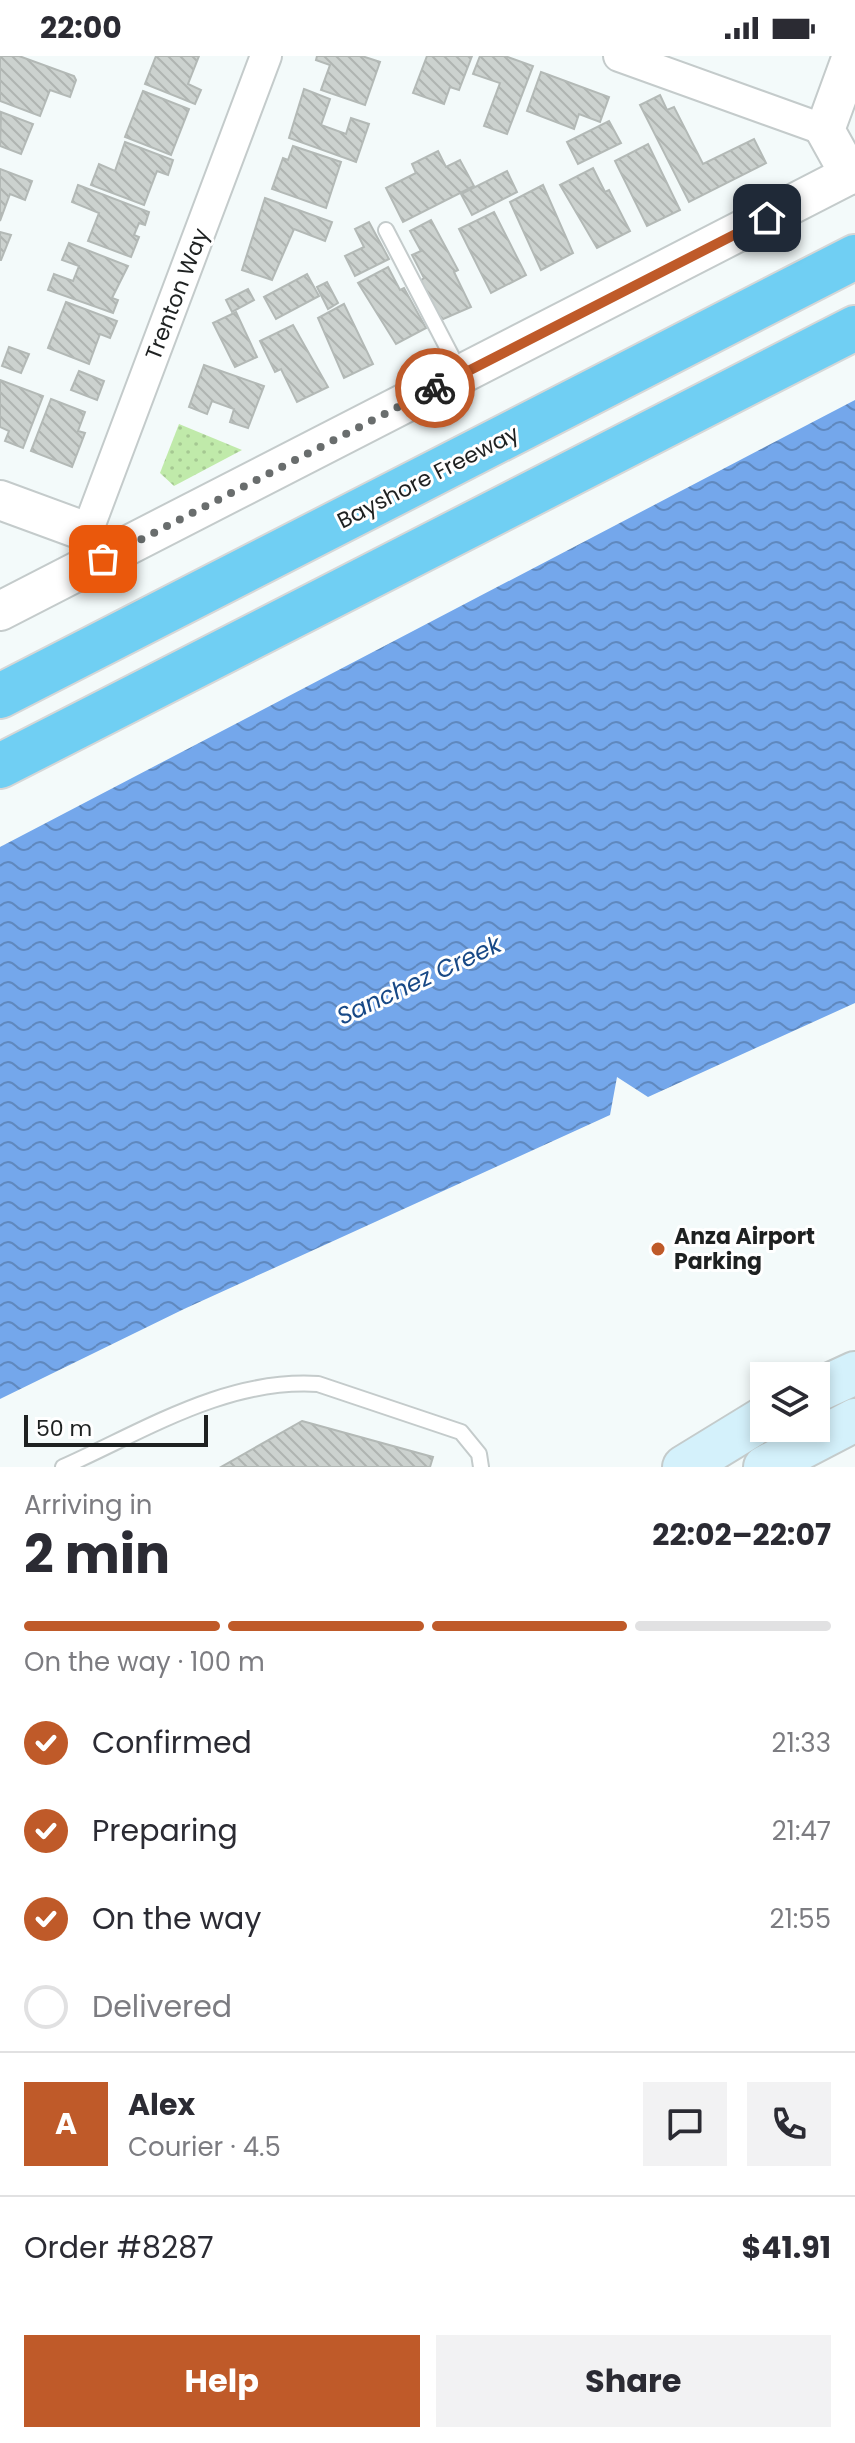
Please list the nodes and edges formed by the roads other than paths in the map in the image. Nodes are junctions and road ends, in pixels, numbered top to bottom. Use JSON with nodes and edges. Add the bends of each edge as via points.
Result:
{"nodes":[{"id":1,"x":266,"y":56,"type":"edge"},
{"id":2,"x":619,"y":56,"type":"edge"},
{"id":3,"x":852,"y":56,"type":"edge"},
{"id":4,"x":825,"y":130,"type":"junction"},
{"id":5,"x":852,"y":174,"type":"edge"},
{"id":6,"x":386,"y":230,"type":"dead end"},
{"id":7,"x":855,"y":257,"type":"edge"},
{"id":8,"x":855,"y":328,"type":"edge"},
{"id":9,"x":462,"y":374,"type":"junction"},
{"id":10,"x":0,"y":500,"type":"edge"},
{"id":11,"x":95,"y":546,"type":"junction"},
{"id":12,"x":0,"y":611,"type":"edge"},
{"id":13,"x":0,"y":696,"type":"edge"},
{"id":14,"x":0,"y":766,"type":"edge"},
{"id":15,"x":855,"y":1373,"type":"edge"},
{"id":16,"x":830,"y":1385,"type":"edge"},
{"id":17,"x":855,"y":1420,"type":"edge"},
{"id":18,"x":750,"y":1427,"type":"edge"},
{"id":19,"x":779,"y":1463,"type":"edge"},
{"id":20,"x":63,"y":1467,"type":"edge"},
{"id":21,"x":481,"y":1467,"type":"edge"},
{"id":22,"x":684,"y":1467,"type":"edge"}],
"edges":[{"from":1,"to":11,"type":"street","name":"Trenton Way"},
{"from":2,"to":4,"type":"street"},
{"from":3,"to":4,"type":"street"},
{"from":4,"to":5,"type":"street"},
{"from":5,"to":9,"type":"street"},
{"from":6,"to":9,"type":"lane"},
{"from":7,"to":13,"type":"highway","name":"Bayshore Freeway"},
{"from":8,"to":14,"type":"highway"},
{"from":9,"to":11,"type":"street"},
{"from":10,"to":11,"type":"street"},
{"from":11,"to":12,"type":"street"},
{"from":15,"to":16,"type":"main road"},
{"from":17,"to":19,"type":"main road"},
{"from":18,"to":22,"type":"main road"},
{"from":20,"to":21,"type":"lane","via":[[231,1391],[295,1382],[318,1384],[461,1432],[479,1454]]}]}
